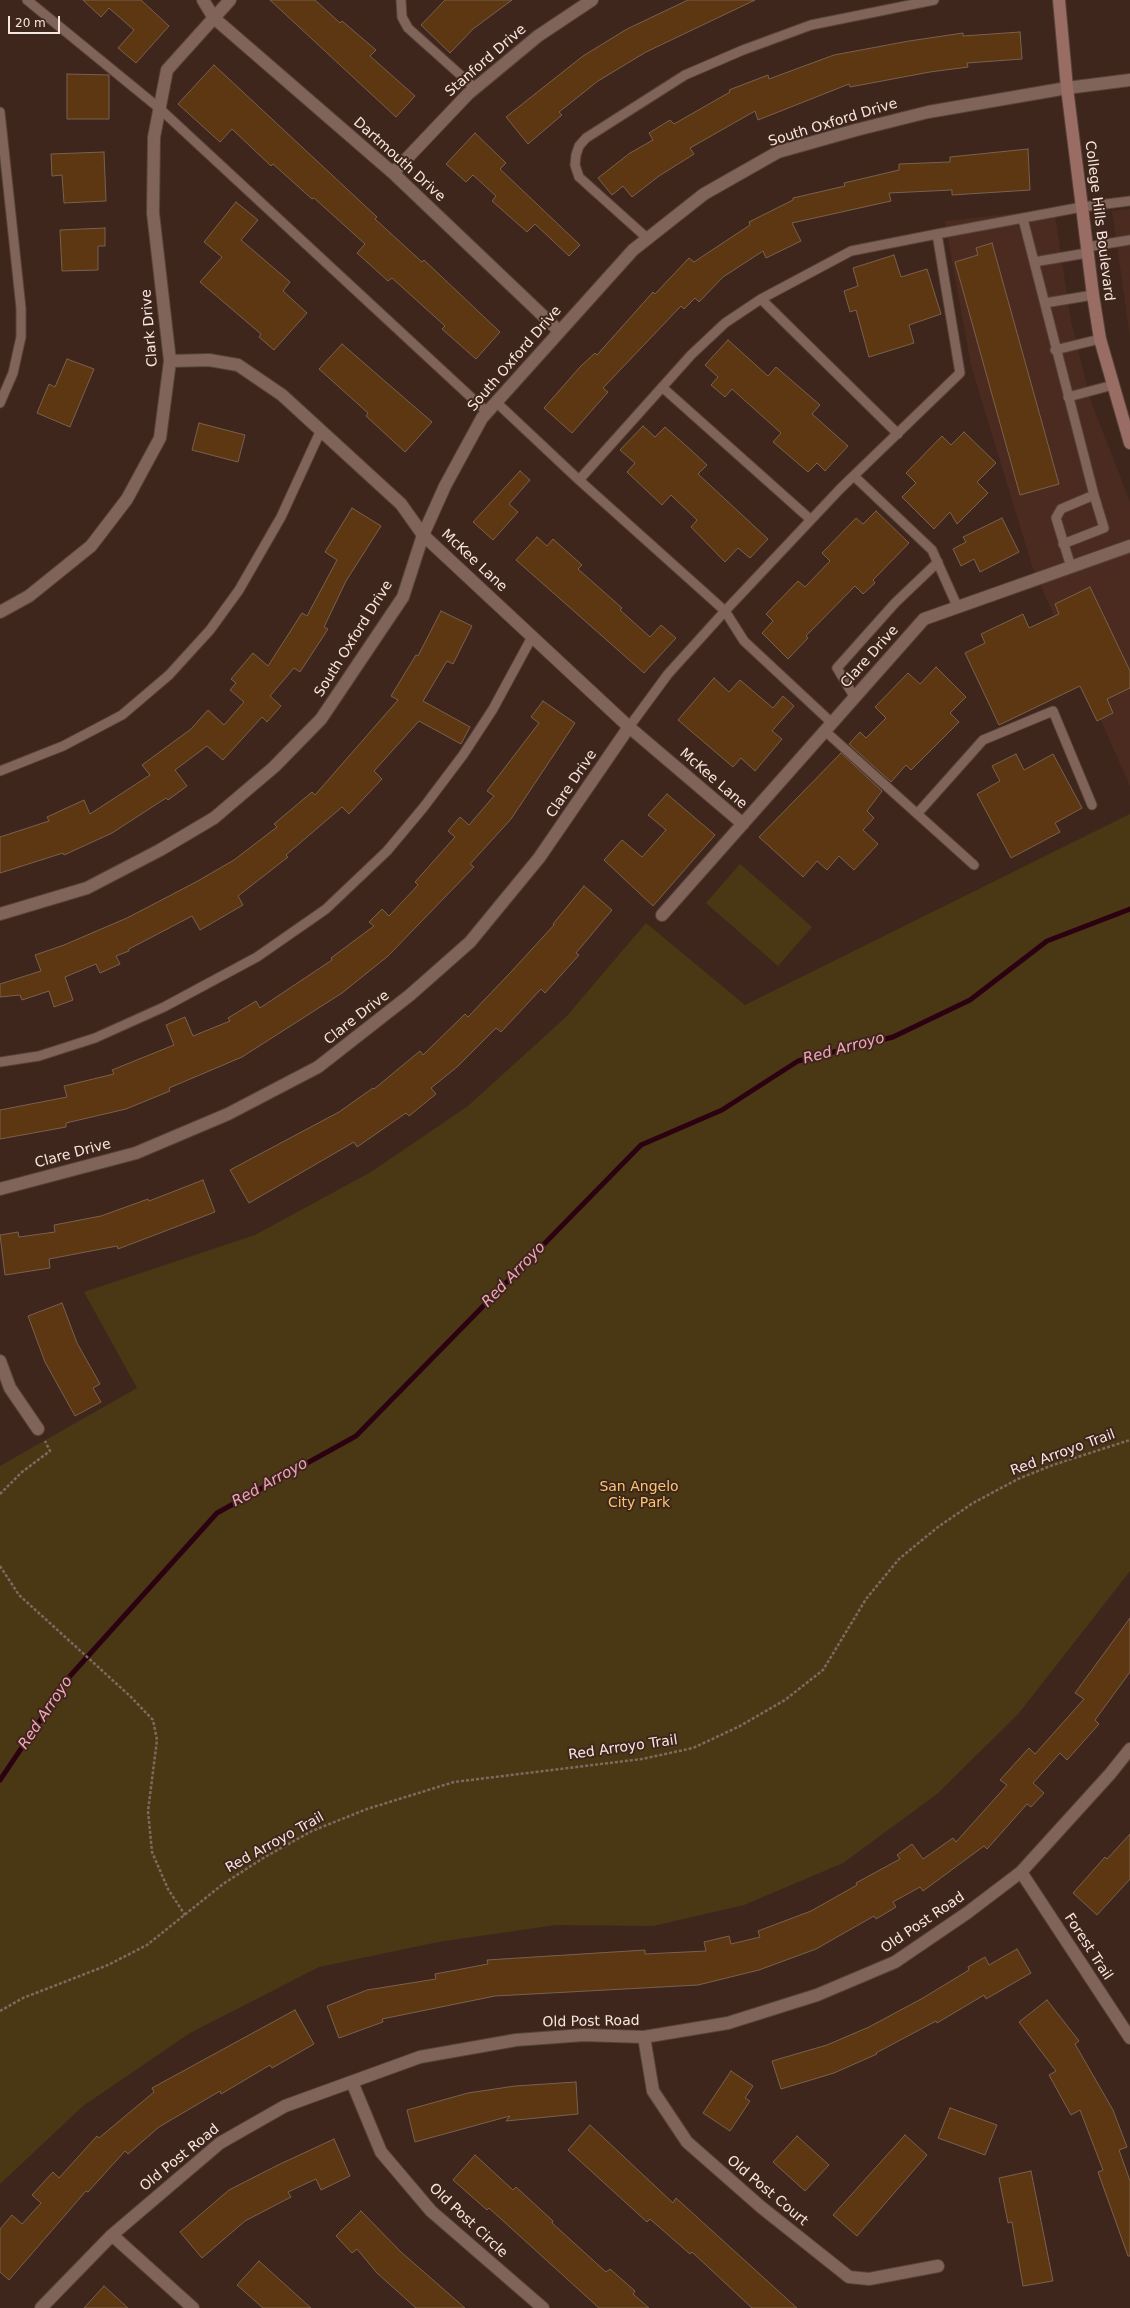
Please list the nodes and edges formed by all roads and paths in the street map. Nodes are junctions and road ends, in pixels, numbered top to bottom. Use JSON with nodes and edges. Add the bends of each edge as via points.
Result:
{"nodes":[{"id":1,"x":27,"y":0,"type":"edge"},
{"id":2,"x":203,"y":0,"type":"edge"},
{"id":3,"x":230,"y":0,"type":"edge"},
{"id":4,"x":401,"y":0,"type":"edge"},
{"id":5,"x":592,"y":0,"type":"edge"},
{"id":6,"x":934,"y":0,"type":"edge"},
{"id":7,"x":1059,"y":0,"type":"edge"},
{"id":8,"x":214,"y":18,"type":"junction"},
{"id":9,"x":1130,"y":80,"type":"edge"},
{"id":10,"x":475,"y":88,"type":"junction"},
{"id":11,"x":1067,"y":88,"type":"junction"},
{"id":12,"x":159,"y":108,"type":"junction"},
{"id":13,"x":0,"y":112,"type":"edge"},
{"id":14,"x":393,"y":173,"type":"junction"},
{"id":15,"x":1130,"y":201,"type":"edge"},
{"id":16,"x":1082,"y":207,"type":"junction"},
{"id":17,"x":1024,"y":219,"type":"junction"},
{"id":18,"x":937,"y":234,"type":"junction"},
{"id":19,"x":647,"y":238,"type":"junction"},
{"id":20,"x":1130,"y":240,"type":"edge"},
{"id":21,"x":1087,"y":250,"type":"junction"},
{"id":22,"x":1034,"y":262,"type":"junction"},
{"id":23,"x":1092,"y":295,"type":"junction"},
{"id":24,"x":761,"y":299,"type":"junction"},
{"id":25,"x":1045,"y":303,"type":"junction"},
{"id":26,"x":559,"y":331,"type":"junction"},
{"id":27,"x":1100,"y":339,"type":"junction"},
{"id":28,"x":1055,"y":350,"type":"junction"},
{"id":29,"x":170,"y":362,"type":"junction"},
{"id":30,"x":1112,"y":384,"type":"junction"},
{"id":31,"x":662,"y":387,"type":"junction"},
{"id":32,"x":1068,"y":397,"type":"junction"},
{"id":33,"x":496,"y":402,"type":"junction"},
{"id":34,"x":0,"y":403,"type":"edge"},
{"id":35,"x":487,"y":412,"type":"junction"},
{"id":36,"x":321,"y":430,"type":"junction"},
{"id":37,"x":898,"y":434,"type":"junction"},
{"id":38,"x":1130,"y":443,"type":"edge"},
{"id":39,"x":854,"y":476,"type":"junction"},
{"id":40,"x":579,"y":480,"type":"junction"},
{"id":41,"x":1094,"y":495,"type":"junction"},
{"id":42,"x":810,"y":519,"type":"junction"},
{"id":43,"x":423,"y":535,"type":"junction"},
{"id":44,"x":1063,"y":544,"type":"junction"},
{"id":45,"x":1130,"y":546,"type":"edge"},
{"id":46,"x":938,"y":562,"type":"junction"},
{"id":47,"x":1071,"y":567,"type":"junction"},
{"id":48,"x":958,"y":608,"type":"junction"},
{"id":49,"x":725,"y":611,"type":"junction"},
{"id":50,"x":0,"y":612,"type":"edge"},
{"id":51,"x":532,"y":637,"type":"junction"},
{"id":52,"x":854,"y":698,"type":"junction"},
{"id":53,"x":629,"y":727,"type":"junction"},
{"id":54,"x":829,"y":727,"type":"junction"},
{"id":55,"x":0,"y":771,"type":"edge"},
{"id":56,"x":1092,"y":805,"type":"dead end"},
{"id":57,"x":917,"y":814,"type":"junction"},
{"id":58,"x":743,"y":824,"type":"junction"},
{"id":59,"x":974,"y":865,"type":"dead end"},
{"id":60,"x":0,"y":914,"type":"edge"},
{"id":61,"x":662,"y":915,"type":"dead end"},
{"id":62,"x":0,"y":1062,"type":"edge"},
{"id":63,"x":0,"y":1189,"type":"edge"},
{"id":64,"x":0,"y":1361,"type":"edge"},
{"id":65,"x":38,"y":1429,"type":"joint"},
{"id":66,"x":1130,"y":1440,"type":"edge"},
{"id":67,"x":0,"y":1494,"type":"edge"},
{"id":68,"x":0,"y":1566,"type":"edge"},
{"id":69,"x":1130,"y":1749,"type":"edge"},
{"id":70,"x":1021,"y":1872,"type":"junction"},
{"id":71,"x":185,"y":1915,"type":"junction"},
{"id":72,"x":0,"y":2011,"type":"edge"},
{"id":73,"x":644,"y":2037,"type":"junction"},
{"id":74,"x":1130,"y":2038,"type":"edge"},
{"id":75,"x":352,"y":2082,"type":"junction"},
{"id":76,"x":112,"y":2235,"type":"junction"},
{"id":77,"x":938,"y":2266,"type":"dead end"},
{"id":78,"x":41,"y":2308,"type":"edge"},
{"id":79,"x":192,"y":2308,"type":"edge"},
{"id":80,"x":543,"y":2308,"type":"edge"}],
"edges":[{"from":1,"to":12,"type":"lane"},
{"from":2,"to":8,"type":"street","name":"Dartmouth Drive"},
{"from":3,"to":8,"type":"street","name":"Clark Drive"},
{"from":4,"to":10,"type":"lane","via":[[402,17],[408,28]]},
{"from":5,"to":10,"type":"street","name":"Stanford Drive","via":[[538,36]]},
{"from":6,"to":19,"type":"lane","via":[[811,25],[743,50],[685,75],[586,138],[576,155],[575,165],[579,177]]},
{"from":7,"to":11,"type":"street","name":"College Hills Boulevard"},
{"from":8,"to":12,"type":"street","name":"Clark Drive","via":[[167,70]]},
{"from":8,"to":14,"type":"street","name":"Dartmouth Drive"},
{"from":9,"to":11,"type":"street","name":"South Oxford Drive"},
{"from":10,"to":14,"type":"street","name":"Stanford Drive"},
{"from":11,"to":16,"type":"street","name":"College Hills Boulevard"},
{"from":11,"to":19,"type":"street","name":"South Oxford Drive","via":[[928,112],[778,152],[704,194]]},
{"from":12,"to":29,"type":"street","name":"Clark Drive","via":[[154,137],[153,213]]},
{"from":12,"to":35,"type":"lane"},
{"from":13,"to":34,"type":"lane","via":[[21,337],[13,373]]},
{"from":14,"to":26,"type":"street","name":"Dartmouth Drive"},
{"from":15,"to":16,"type":"lane"},
{"from":16,"to":17,"type":"lane"},
{"from":16,"to":21,"type":"street","name":"College Hills Boulevard"},
{"from":17,"to":18,"type":"lane"},
{"from":17,"to":22,"type":"lane"},
{"from":18,"to":24,"type":"lane","via":[[851,251]]},
{"from":18,"to":37,"type":"lane","via":[[960,373]]},
{"from":19,"to":26,"type":"street","name":"South Oxford Drive","via":[[632,250]]},
{"from":20,"to":21,"type":"lane"},
{"from":21,"to":22,"type":"lane"},
{"from":21,"to":23,"type":"street","name":"College Hills Boulevard"},
{"from":22,"to":25,"type":"lane"},
{"from":23,"to":25,"type":"lane"},
{"from":23,"to":27,"type":"street","name":"College Hills Boulevard"},
{"from":24,"to":31,"type":"lane","via":[[725,323]]},
{"from":24,"to":37,"type":"lane"},
{"from":25,"to":28,"type":"lane"},
{"from":26,"to":33,"type":"street","name":"South Oxford Drive"},
{"from":27,"to":28,"type":"lane"},
{"from":27,"to":30,"type":"street","name":"College Hills Boulevard"},
{"from":28,"to":32,"type":"lane"},
{"from":29,"to":36,"type":"street","name":"McKee Lane","via":[[209,360],[238,365],[282,395]]},
{"from":29,"to":50,"type":"street","name":"Clark Drive","via":[[160,438],[127,499],[91,546],[29,596]]},
{"from":30,"to":32,"type":"lane"},
{"from":30,"to":38,"type":"street","name":"College Hills Boulevard"},
{"from":31,"to":40,"type":"lane"},
{"from":31,"to":42,"type":"lane"},
{"from":32,"to":41,"type":"lane"},
{"from":33,"to":35,"type":"street","name":"South Oxford Drive"},
{"from":33,"to":40,"type":"lane"},
{"from":35,"to":43,"type":"street","name":"South Oxford Drive","via":[[445,486]]},
{"from":36,"to":43,"type":"street","name":"McKee Lane","via":[[400,504]]},
{"from":36,"to":55,"type":"lane","via":[[281,517],[239,590],[210,630],[169,675],[122,715],[63,746]]},
{"from":37,"to":39,"type":"lane"},
{"from":39,"to":42,"type":"lane"},
{"from":39,"to":46,"type":"lane","via":[[932,550]]},
{"from":40,"to":49,"type":"lane"},
{"from":41,"to":44,"type":"lane","via":[[1061,509],[1056,518]]},
{"from":41,"to":44,"type":"lane","via":[[1104,528]]},
{"from":42,"to":49,"type":"lane"},
{"from":43,"to":51,"type":"street","name":"McKee Lane"},
{"from":43,"to":60,"type":"street","name":"South Oxford Drive","via":[[403,596],[376,639],[321,719],[274,767],[214,818],[160,850],[87,888]]},
{"from":44,"to":47,"type":"lane"},
{"from":45,"to":47,"type":"street","name":"Clare Drive"},
{"from":46,"to":48,"type":"lane"},
{"from":46,"to":52,"type":"lane","via":[[895,603],[837,668]]},
{"from":47,"to":48,"type":"street","name":"Clare Drive"},
{"from":48,"to":52,"type":"street","name":"Clare Drive","via":[[924,619]]},
{"from":49,"to":53,"type":"lane","via":[[668,674]]},
{"from":49,"to":54,"type":"lane","via":[[744,641]]},
{"from":51,"to":53,"type":"street","name":"McKee Lane"},
{"from":51,"to":62,"type":"lane","via":[[493,709],[463,755],[423,808],[386,851],[326,909],[257,957],[164,1007],[95,1038],[39,1056]]},
{"from":52,"to":54,"type":"street","name":"Clare Drive"},
{"from":53,"to":58,"type":"street","name":"McKee Lane"},
{"from":53,"to":63,"type":"street","name":"Clare Drive","via":[[539,858],[470,942],[410,995],[318,1067],[228,1114],[136,1153]]},
{"from":54,"to":57,"type":"lane"},
{"from":54,"to":58,"type":"street","name":"Clare Drive"},
{"from":56,"to":57,"type":"lane","via":[[1053,711],[983,740]]},
{"from":57,"to":59,"type":"lane"},
{"from":58,"to":61,"type":"street","name":"Clare Drive"},
{"from":64,"to":65,"type":"street","via":[[10,1388]]},
{"from":65,"to":67,"type":"path","via":[[50,1451],[22,1472]]},
{"from":66,"to":71,"type":"path","name":"Red Arroyo Trail","via":[[1018,1479],[973,1503],[938,1527],[899,1559],[866,1599],[823,1670],[785,1700],[740,1726],[693,1748],[642,1759],[454,1782],[367,1809],[312,1831],[265,1857],[222,1884]]},
{"from":68,"to":71,"type":"path","via":[[19,1595],[153,1720],[157,1740],[148,1811],[152,1852],[168,1889]]},
{"from":69,"to":70,"type":"street","name":"Old Post Road"},
{"from":70,"to":73,"type":"street","name":"Old Post Road","via":[[895,1962],[817,1995],[728,2023]]},
{"from":70,"to":74,"type":"street","name":"Forest Trail"},
{"from":71,"to":72,"type":"path","name":"Red Arroyo Trail","via":[[147,1945],[108,1965],[23,1998]]},
{"from":73,"to":75,"type":"street","name":"Old Post Road","via":[[584,2035],[516,2040],[420,2057]]},
{"from":73,"to":77,"type":"street","name":"Old Post Court","via":[[653,2091],[687,2142],[761,2207],[850,2277],[869,2279]]},
{"from":75,"to":76,"type":"street","name":"Old Post Road","via":[[285,2106],[220,2143]]},
{"from":75,"to":80,"type":"street","name":"Old Post Circle","via":[[381,2152],[431,2211]]},
{"from":76,"to":78,"type":"street","name":"Old Post Road"},
{"from":76,"to":79,"type":"street"}]}
